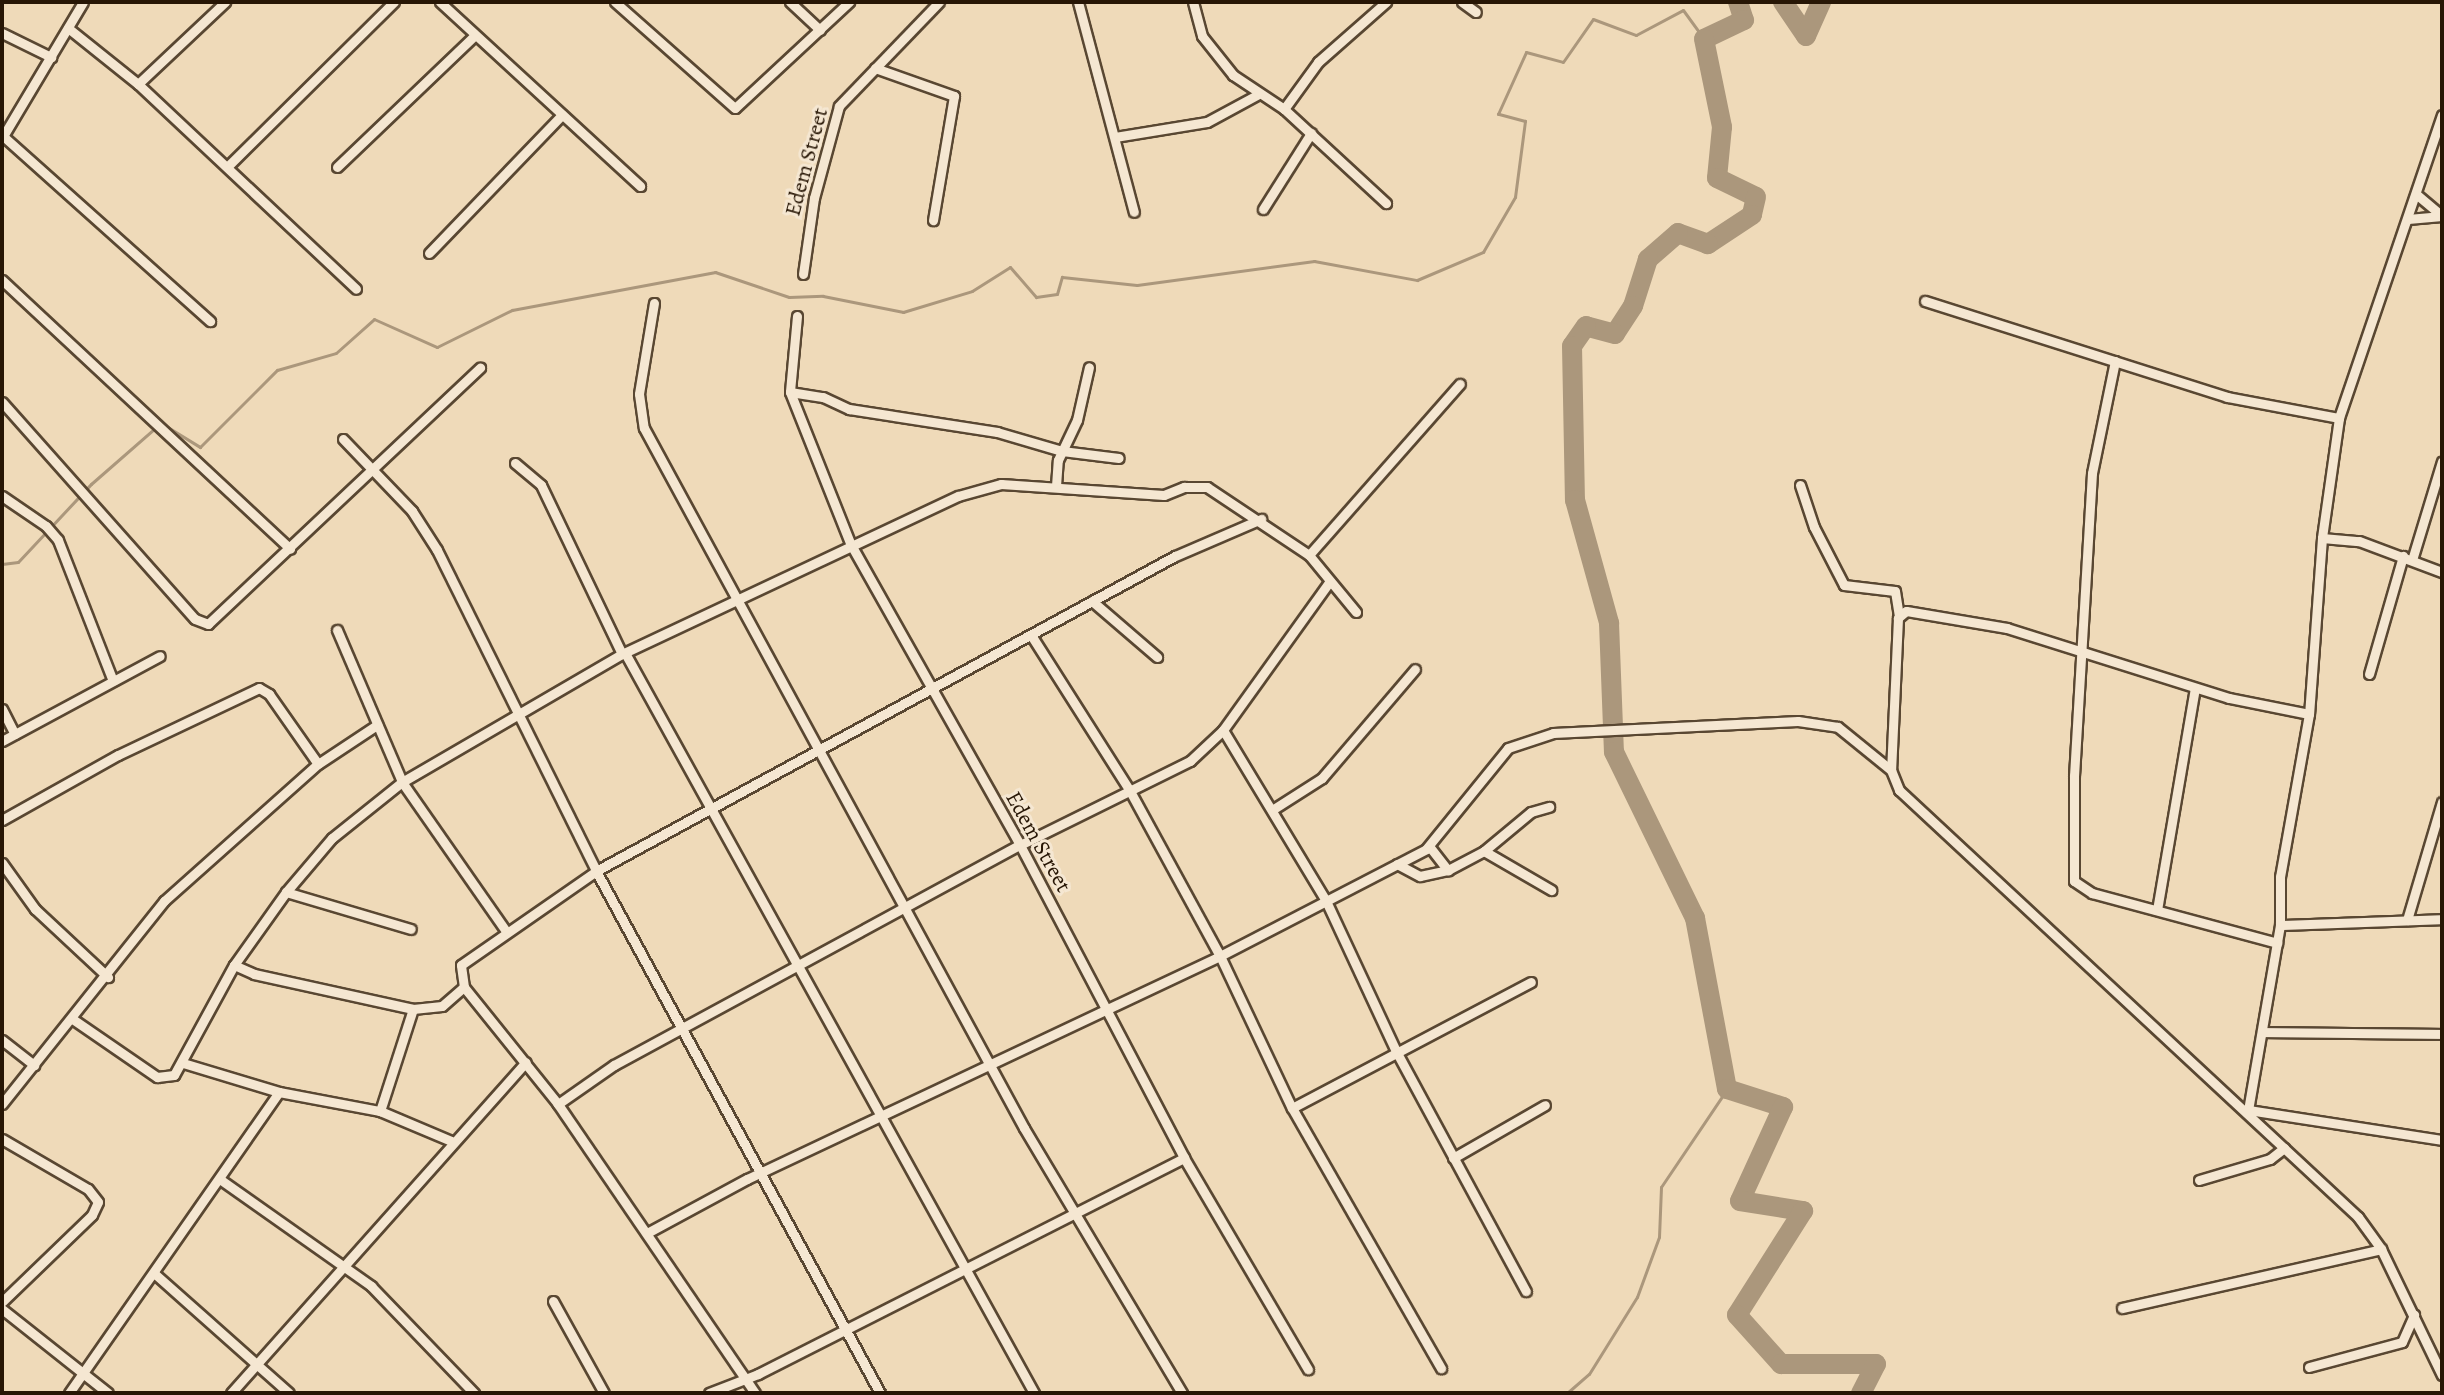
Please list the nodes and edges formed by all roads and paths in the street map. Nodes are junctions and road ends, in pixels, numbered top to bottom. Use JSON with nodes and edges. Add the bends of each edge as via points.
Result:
{"nodes":[{"id":1,"x":83,"y":2,"type":"edge"},
{"id":2,"x":225,"y":2,"type":"edge"},
{"id":3,"x":394,"y":2,"type":"edge"},
{"id":4,"x":440,"y":2,"type":"edge"},
{"id":5,"x":615,"y":2,"type":"edge"},
{"id":6,"x":790,"y":2,"type":"edge"},
{"id":7,"x":849,"y":2,"type":"edge"},
{"id":8,"x":939,"y":2,"type":"edge"},
{"id":9,"x":1078,"y":2,"type":"edge"},
{"id":10,"x":1193,"y":2,"type":"edge"},
{"id":11,"x":1386,"y":2,"type":"edge"},
{"id":12,"x":1462,"y":2,"type":"edge"},
{"id":13,"x":1476,"y":12,"type":"dead end"},
{"id":14,"x":68,"y":28,"type":"junction"},
{"id":15,"x":820,"y":30,"type":"junction"},
{"id":16,"x":2,"y":33,"type":"edge"},
{"id":17,"x":475,"y":35,"type":"junction"},
{"id":18,"x":51,"y":57,"type":"junction"},
{"id":19,"x":875,"y":68,"type":"junction"},
{"id":20,"x":138,"y":84,"type":"junction"},
{"id":21,"x":1257,"y":95,"type":"junction"},
{"id":22,"x":1284,"y":109,"type":"junction"},
{"id":23,"x":562,"y":115,"type":"junction"},
{"id":24,"x":2442,"y":115,"type":"edge"},
{"id":25,"x":1311,"y":133,"type":"junction"},
{"id":26,"x":2,"y":137,"type":"edge"},
{"id":27,"x":1115,"y":137,"type":"junction"},
{"id":28,"x":227,"y":167,"type":"junction"},
{"id":29,"x":337,"y":167,"type":"dead end"},
{"id":30,"x":640,"y":186,"type":"dead end"},
{"id":31,"x":2416,"y":194,"type":"junction"},
{"id":32,"x":1386,"y":203,"type":"dead end"},
{"id":33,"x":1263,"y":209,"type":"dead end"},
{"id":34,"x":1134,"y":212,"type":"dead end"},
{"id":35,"x":2442,"y":216,"type":"edge"},
{"id":36,"x":2408,"y":219,"type":"junction"},
{"id":37,"x":933,"y":220,"type":"dead end"},
{"id":38,"x":429,"y":253,"type":"dead end"},
{"id":39,"x":803,"y":274,"type":"dead end"},
{"id":40,"x":2,"y":280,"type":"edge"},
{"id":41,"x":356,"y":289,"type":"dead end"},
{"id":42,"x":1925,"y":301,"type":"dead end"},
{"id":43,"x":654,"y":303,"type":"dead end"},
{"id":44,"x":797,"y":316,"type":"dead end"},
{"id":45,"x":210,"y":321,"type":"dead end"},
{"id":46,"x":2115,"y":361,"type":"junction"},
{"id":47,"x":1089,"y":367,"type":"dead end"},
{"id":48,"x":480,"y":368,"type":"dead end"},
{"id":49,"x":1460,"y":384,"type":"dead end"},
{"id":50,"x":790,"y":392,"type":"junction"},
{"id":51,"x":2,"y":402,"type":"edge"},
{"id":52,"x":2339,"y":418,"type":"junction"},
{"id":53,"x":343,"y":439,"type":"dead end"},
{"id":54,"x":1062,"y":451,"type":"junction"},
{"id":55,"x":1119,"y":458,"type":"dead end"},
{"id":56,"x":2442,"y":461,"type":"edge"},
{"id":57,"x":515,"y":463,"type":"dead end"},
{"id":58,"x":373,"y":470,"type":"junction"},
{"id":59,"x":1800,"y":485,"type":"dead end"},
{"id":60,"x":1056,"y":486,"type":"junction"},
{"id":61,"x":2,"y":496,"type":"edge"},
{"id":62,"x":1261,"y":519,"type":"junction"},
{"id":63,"x":2322,"y":538,"type":"junction"},
{"id":64,"x":850,"y":543,"type":"junction"},
{"id":65,"x":290,"y":549,"type":"junction"},
{"id":66,"x":1309,"y":555,"type":"junction"},
{"id":67,"x":2407,"y":558,"type":"junction"},
{"id":68,"x":2442,"y":572,"type":"edge"},
{"id":69,"x":1330,"y":581,"type":"junction"},
{"id":70,"x":734,"y":601,"type":"junction"},
{"id":71,"x":1092,"y":601,"type":"junction"},
{"id":72,"x":1356,"y":612,"type":"dead end"},
{"id":73,"x":1899,"y":615,"type":"junction"},
{"id":74,"x":337,"y":630,"type":"dead end"},
{"id":75,"x":1031,"y":635,"type":"junction"},
{"id":76,"x":2083,"y":650,"type":"junction"},
{"id":77,"x":624,"y":654,"type":"junction"},
{"id":78,"x":160,"y":656,"type":"dead end"},
{"id":79,"x":1157,"y":657,"type":"dead end"},
{"id":80,"x":1415,"y":669,"type":"dead end"},
{"id":81,"x":2369,"y":674,"type":"dead end"},
{"id":82,"x":113,"y":681,"type":"junction"},
{"id":83,"x":2195,"y":688,"type":"junction"},
{"id":84,"x":930,"y":691,"type":"junction"},
{"id":85,"x":2,"y":709,"type":"edge"},
{"id":86,"x":515,"y":714,"type":"junction"},
{"id":87,"x":2309,"y":714,"type":"junction"},
{"id":88,"x":377,"y":725,"type":"junction"},
{"id":89,"x":1223,"y":730,"type":"junction"},
{"id":90,"x":15,"y":734,"type":"junction"},
{"id":91,"x":2,"y":741,"type":"edge"},
{"id":92,"x":822,"y":749,"type":"junction"},
{"id":93,"x":318,"y":764,"type":"junction"},
{"id":94,"x":1891,"y":770,"type":"junction"},
{"id":95,"x":402,"y":782,"type":"junction"},
{"id":96,"x":1130,"y":791,"type":"junction"},
{"id":97,"x":2442,"y":802,"type":"edge"},
{"id":98,"x":1549,"y":807,"type":"dead end"},
{"id":99,"x":710,"y":809,"type":"junction"},
{"id":100,"x":1272,"y":810,"type":"junction"},
{"id":101,"x":2,"y":820,"type":"edge"},
{"id":102,"x":1020,"y":845,"type":"junction"},
{"id":103,"x":1429,"y":846,"type":"junction"},
{"id":104,"x":1484,"y":851,"type":"junction"},
{"id":105,"x":2,"y":863,"type":"edge"},
{"id":106,"x":1397,"y":864,"type":"junction"},
{"id":107,"x":1448,"y":870,"type":"junction"},
{"id":108,"x":596,"y":871,"type":"junction"},
{"id":109,"x":1551,"y":890,"type":"dead end"},
{"id":110,"x":286,"y":892,"type":"junction"},
{"id":111,"x":1326,"y":901,"type":"junction"},
{"id":112,"x":907,"y":910,"type":"junction"},
{"id":113,"x":2157,"y":910,"type":"junction"},
{"id":114,"x":2442,"y":919,"type":"edge"},
{"id":115,"x":2407,"y":920,"type":"junction"},
{"id":116,"x":2280,"y":925,"type":"junction"},
{"id":117,"x":411,"y":929,"type":"dead end"},
{"id":118,"x":506,"y":931,"type":"junction"},
{"id":119,"x":2277,"y":943,"type":"junction"},
{"id":120,"x":1220,"y":956,"type":"junction"},
{"id":121,"x":234,"y":965,"type":"junction"},
{"id":122,"x":799,"y":967,"type":"junction"},
{"id":123,"x":108,"y":977,"type":"junction"},
{"id":124,"x":1531,"y":982,"type":"dead end"},
{"id":125,"x":464,"y":987,"type":"junction"},
{"id":126,"x":413,"y":1009,"type":"junction"},
{"id":127,"x":1108,"y":1009,"type":"junction"},
{"id":128,"x":74,"y":1020,"type":"junction"},
{"id":129,"x":682,"y":1029,"type":"junction"},
{"id":130,"x":2262,"y":1032,"type":"junction"},
{"id":131,"x":2442,"y":1034,"type":"edge"},
{"id":132,"x":2,"y":1040,"type":"edge"},
{"id":133,"x":1396,"y":1051,"type":"junction"},
{"id":134,"x":526,"y":1062,"type":"junction"},
{"id":135,"x":183,"y":1063,"type":"junction"},
{"id":136,"x":34,"y":1065,"type":"junction"},
{"id":137,"x":990,"y":1065,"type":"junction"},
{"id":138,"x":279,"y":1092,"type":"junction"},
{"id":139,"x":2,"y":1104,"type":"edge"},
{"id":140,"x":558,"y":1104,"type":"junction"},
{"id":141,"x":1545,"y":1105,"type":"dead end"},
{"id":142,"x":1292,"y":1108,"type":"junction"},
{"id":143,"x":2248,"y":1110,"type":"junction"},
{"id":144,"x":380,"y":1111,"type":"junction"},
{"id":145,"x":882,"y":1119,"type":"junction"},
{"id":146,"x":2,"y":1139,"type":"edge"},
{"id":147,"x":2442,"y":1140,"type":"edge"},
{"id":148,"x":451,"y":1141,"type":"junction"},
{"id":149,"x":2284,"y":1148,"type":"junction"},
{"id":150,"x":1184,"y":1158,"type":"junction"},
{"id":151,"x":1453,"y":1158,"type":"junction"},
{"id":152,"x":760,"y":1174,"type":"junction"},
{"id":153,"x":221,"y":1180,"type":"junction"},
{"id":154,"x":2199,"y":1180,"type":"dead end"},
{"id":155,"x":1074,"y":1213,"type":"junction"},
{"id":156,"x":647,"y":1233,"type":"junction"},
{"id":157,"x":2381,"y":1249,"type":"junction"},
{"id":158,"x":345,"y":1267,"type":"junction"},
{"id":159,"x":967,"y":1269,"type":"junction"},
{"id":160,"x":155,"y":1274,"type":"junction"},
{"id":161,"x":1526,"y":1291,"type":"dead end"},
{"id":162,"x":553,"y":1301,"type":"dead end"},
{"id":163,"x":2,"y":1302,"type":"edge"},
{"id":164,"x":2122,"y":1308,"type":"dead end"},
{"id":165,"x":2,"y":1309,"type":"edge"},
{"id":166,"x":2414,"y":1315,"type":"junction"},
{"id":167,"x":844,"y":1330,"type":"junction"},
{"id":168,"x":257,"y":1365,"type":"junction"},
{"id":169,"x":2309,"y":1367,"type":"dead end"},
{"id":170,"x":1441,"y":1368,"type":"dead end"},
{"id":171,"x":1308,"y":1369,"type":"dead end"},
{"id":172,"x":84,"y":1371,"type":"junction"},
{"id":173,"x":743,"y":1375,"type":"junction"},
{"id":174,"x":2442,"y":1375,"type":"edge"},
{"id":175,"x":69,"y":1393,"type":"edge"},
{"id":176,"x":108,"y":1393,"type":"edge"},
{"id":177,"x":231,"y":1393,"type":"edge"},
{"id":178,"x":289,"y":1393,"type":"edge"},
{"id":179,"x":474,"y":1393,"type":"edge"},
{"id":180,"x":604,"y":1393,"type":"edge"},
{"id":181,"x":709,"y":1393,"type":"edge"},
{"id":182,"x":755,"y":1393,"type":"edge"},
{"id":183,"x":880,"y":1393,"type":"edge"},
{"id":184,"x":1034,"y":1393,"type":"edge"},
{"id":185,"x":1182,"y":1393,"type":"edge"}],
"edges":[{"from":1,"to":14,"type":"street"},
{"from":2,"to":20,"type":"street"},
{"from":3,"to":28,"type":"street"},
{"from":4,"to":17,"type":"street"},
{"from":5,"to":15,"type":"street","via":[[735,108]]},
{"from":6,"to":15,"type":"street"},
{"from":7,"to":15,"type":"street"},
{"from":8,"to":19,"type":"street","name":"Edem Street"},
{"from":9,"to":27,"type":"street"},
{"from":10,"to":21,"type":"street","via":[[1202,36],[1215,56]]},
{"from":11,"to":22,"type":"street","via":[[1318,62]]},
{"from":12,"to":13,"type":"street"},
{"from":14,"to":18,"type":"street"},
{"from":14,"to":20,"type":"street"},
{"from":16,"to":18,"type":"street"},
{"from":17,"to":23,"type":"street"},
{"from":17,"to":29,"type":"street"},
{"from":18,"to":26,"type":"street"},
{"from":19,"to":37,"type":"street","via":[[954,96]]},
{"from":19,"to":39,"type":"street","name":"Edem Street","via":[[839,106],[814,198]]},
{"from":20,"to":28,"type":"street"},
{"from":21,"to":22,"type":"street"},
{"from":21,"to":27,"type":"street","via":[[1207,122]]},
{"from":22,"to":25,"type":"street"},
{"from":23,"to":30,"type":"street"},
{"from":23,"to":38,"type":"street"},
{"from":24,"to":31,"type":"street"},
{"from":25,"to":32,"type":"street"},
{"from":25,"to":33,"type":"street"},
{"from":26,"to":45,"type":"street"},
{"from":27,"to":34,"type":"street"},
{"from":28,"to":41,"type":"street"},
{"from":31,"to":35,"type":"street"},
{"from":31,"to":36,"type":"street"},
{"from":35,"to":36,"type":"street"},
{"from":36,"to":52,"type":"street"},
{"from":40,"to":65,"type":"street"},
{"from":42,"to":46,"type":"street"},
{"from":43,"to":70,"type":"street","via":[[639,394],[642,420]]},
{"from":44,"to":50,"type":"street","name":"Edem Street"},
{"from":46,"to":52,"type":"street","via":[[2227,397]]},
{"from":46,"to":76,"type":"street","via":[[2092,473]]},
{"from":47,"to":54,"type":"street","via":[[1077,420]]},
{"from":48,"to":58,"type":"street"},
{"from":49,"to":66,"type":"street"},
{"from":50,"to":54,"type":"street","via":[[809,393],[860,412],[997,432]]},
{"from":50,"to":64,"type":"street","name":"Edem Street"},
{"from":51,"to":65,"type":"street","via":[[201,624],[214,622]]},
{"from":52,"to":63,"type":"street"},
{"from":53,"to":58,"type":"street"},
{"from":54,"to":55,"type":"street"},
{"from":54,"to":60,"type":"street"},
{"from":56,"to":67,"type":"street"},
{"from":57,"to":77,"type":"street","via":[[541,485]]},
{"from":58,"to":65,"type":"street"},
{"from":58,"to":86,"type":"street","via":[[412,511],[437,550]]},
{"from":59,"to":73,"type":"street","via":[[1814,527],[1844,585],[1895,591]]},
{"from":60,"to":62,"type":"street","via":[[1164,495],[1184,487],[1207,487]]},
{"from":60,"to":64,"type":"street","via":[[1001,484],[958,496]]},
{"from":61,"to":82,"type":"street","via":[[58,540]]},
{"from":62,"to":66,"type":"street"},
{"from":62,"to":71,"type":"street","via":[[1175,556]]},
{"from":63,"to":67,"type":"street","via":[[2359,541]]},
{"from":63,"to":87,"type":"street"},
{"from":64,"to":70,"type":"street"},
{"from":64,"to":84,"type":"street","name":"Edem Street"},
{"from":66,"to":69,"type":"street"},
{"from":67,"to":68,"type":"street"},
{"from":67,"to":81,"type":"street"},
{"from":69,"to":72,"type":"street"},
{"from":69,"to":89,"type":"street"},
{"from":70,"to":77,"type":"street"},
{"from":70,"to":92,"type":"street"},
{"from":71,"to":75,"type":"street"},
{"from":71,"to":79,"type":"street"},
{"from":73,"to":76,"type":"street","via":[[1906,611],[1955,618]]},
{"from":73,"to":94,"type":"street"},
{"from":74,"to":88,"type":"street"},
{"from":75,"to":84,"type":"street"},
{"from":75,"to":96,"type":"street"},
{"from":76,"to":83,"type":"street"},
{"from":76,"to":113,"type":"street","via":[[2070,860],[2074,881],[2092,893]]},
{"from":77,"to":86,"type":"street"},
{"from":77,"to":99,"type":"street"},
{"from":78,"to":82,"type":"street"},
{"from":80,"to":100,"type":"street","via":[[1322,778]]},
{"from":82,"to":90,"type":"street"},
{"from":83,"to":87,"type":"street"},
{"from":83,"to":113,"type":"street"},
{"from":84,"to":92,"type":"street"},
{"from":84,"to":102,"type":"street","name":"Edem Street"},
{"from":85,"to":90,"type":"street"},
{"from":86,"to":95,"type":"street"},
{"from":86,"to":108,"type":"street"},
{"from":87,"to":116,"type":"street","via":[[2280,877]]},
{"from":88,"to":93,"type":"street"},
{"from":88,"to":95,"type":"street"},
{"from":89,"to":96,"type":"street","via":[[1190,761]]},
{"from":89,"to":100,"type":"street"},
{"from":90,"to":91,"type":"street"},
{"from":92,"to":99,"type":"street"},
{"from":92,"to":112,"type":"street"},
{"from":93,"to":101,"type":"street","via":[[269,694],[259,688],[118,755]]},
{"from":93,"to":123,"type":"street","via":[[164,901]]},
{"from":94,"to":103,"type":"street","via":[[1838,727],[1798,721],[1573,732],[1508,748]]},
{"from":94,"to":143,"type":"street","via":[[1899,790],[1914,805]]},
{"from":95,"to":110,"type":"street","via":[[332,838]]},
{"from":95,"to":118,"type":"street"},
{"from":96,"to":102,"type":"street"},
{"from":96,"to":120,"type":"street"},
{"from":97,"to":115,"type":"street"},
{"from":98,"to":104,"type":"street","via":[[1512,824]]},
{"from":99,"to":108,"type":"street"},
{"from":99,"to":122,"type":"street"},
{"from":100,"to":111,"type":"street"},
{"from":102,"to":112,"type":"street"},
{"from":102,"to":127,"type":"street","name":"Edem Street"},
{"from":103,"to":106,"type":"street"},
{"from":103,"to":107,"type":"street"},
{"from":104,"to":107,"type":"street"},
{"from":104,"to":109,"type":"street"},
{"from":105,"to":123,"type":"street","via":[[35,909]]},
{"from":106,"to":107,"type":"street","via":[[1420,876]]},
{"from":106,"to":111,"type":"street"},
{"from":108,"to":118,"type":"street"},
{"from":108,"to":129,"type":"street"},
{"from":110,"to":117,"type":"street"},
{"from":110,"to":121,"type":"street"},
{"from":111,"to":120,"type":"street"},
{"from":111,"to":133,"type":"street"},
{"from":112,"to":122,"type":"street"},
{"from":112,"to":137,"type":"street"},
{"from":113,"to":119,"type":"street"},
{"from":114,"to":115,"type":"street"},
{"from":115,"to":116,"type":"street"},
{"from":116,"to":119,"type":"street"},
{"from":118,"to":125,"type":"street","via":[[461,965]]},
{"from":119,"to":130,"type":"street"},
{"from":120,"to":127,"type":"street"},
{"from":120,"to":142,"type":"street"},
{"from":121,"to":126,"type":"street"},
{"from":121,"to":135,"type":"street"},
{"from":122,"to":129,"type":"street"},
{"from":122,"to":145,"type":"street"},
{"from":123,"to":128,"type":"street"},
{"from":124,"to":133,"type":"street"},
{"from":125,"to":126,"type":"street","via":[[442,1006]]},
{"from":125,"to":134,"type":"street"},
{"from":126,"to":144,"type":"street"},
{"from":127,"to":137,"type":"street"},
{"from":127,"to":150,"type":"street","name":"Edem Street"},
{"from":128,"to":135,"type":"street","via":[[157,1077],[174,1075]]},
{"from":128,"to":136,"type":"street"},
{"from":129,"to":140,"type":"street","via":[[614,1065]]},
{"from":129,"to":152,"type":"street"},
{"from":130,"to":131,"type":"street"},
{"from":130,"to":143,"type":"street"},
{"from":132,"to":136,"type":"street"},
{"from":133,"to":142,"type":"street"},
{"from":133,"to":151,"type":"street"},
{"from":134,"to":140,"type":"street"},
{"from":134,"to":148,"type":"street"},
{"from":135,"to":138,"type":"street"},
{"from":136,"to":139,"type":"street"},
{"from":137,"to":145,"type":"street"},
{"from":137,"to":155,"type":"street"},
{"from":138,"to":144,"type":"street"},
{"from":138,"to":153,"type":"street"},
{"from":140,"to":156,"type":"street"},
{"from":141,"to":151,"type":"street"},
{"from":142,"to":170,"type":"street"},
{"from":143,"to":147,"type":"street"},
{"from":143,"to":149,"type":"street"},
{"from":144,"to":148,"type":"street"},
{"from":145,"to":152,"type":"street"},
{"from":145,"to":159,"type":"street"},
{"from":146,"to":163,"type":"street","via":[[88,1189],[98,1202],[92,1215]]},
{"from":148,"to":158,"type":"street"},
{"from":149,"to":154,"type":"street","via":[[2270,1159]]},
{"from":149,"to":157,"type":"street","via":[[2358,1217]]},
{"from":150,"to":155,"type":"street"},
{"from":150,"to":171,"type":"street","name":"Edem Street"},
{"from":151,"to":161,"type":"street"},
{"from":152,"to":156,"type":"street"},
{"from":152,"to":167,"type":"street"},
{"from":153,"to":158,"type":"street"},
{"from":153,"to":160,"type":"street"},
{"from":155,"to":159,"type":"street"},
{"from":155,"to":185,"type":"street"},
{"from":156,"to":173,"type":"street"},
{"from":157,"to":164,"type":"street"},
{"from":157,"to":166,"type":"street"},
{"from":158,"to":168,"type":"street"},
{"from":158,"to":179,"type":"street","via":[[371,1286]]},
{"from":159,"to":167,"type":"street"},
{"from":159,"to":184,"type":"street"},
{"from":160,"to":168,"type":"street"},
{"from":160,"to":172,"type":"street"},
{"from":162,"to":180,"type":"street"},
{"from":165,"to":172,"type":"street"},
{"from":166,"to":169,"type":"street","via":[[2402,1342]]},
{"from":166,"to":174,"type":"street"},
{"from":167,"to":173,"type":"street","via":[[758,1374]]},
{"from":167,"to":183,"type":"street"},
{"from":168,"to":177,"type":"street"},
{"from":168,"to":178,"type":"street"},
{"from":172,"to":175,"type":"street"},
{"from":172,"to":176,"type":"street"},
{"from":173,"to":181,"type":"street"},
{"from":173,"to":182,"type":"street"}]}
